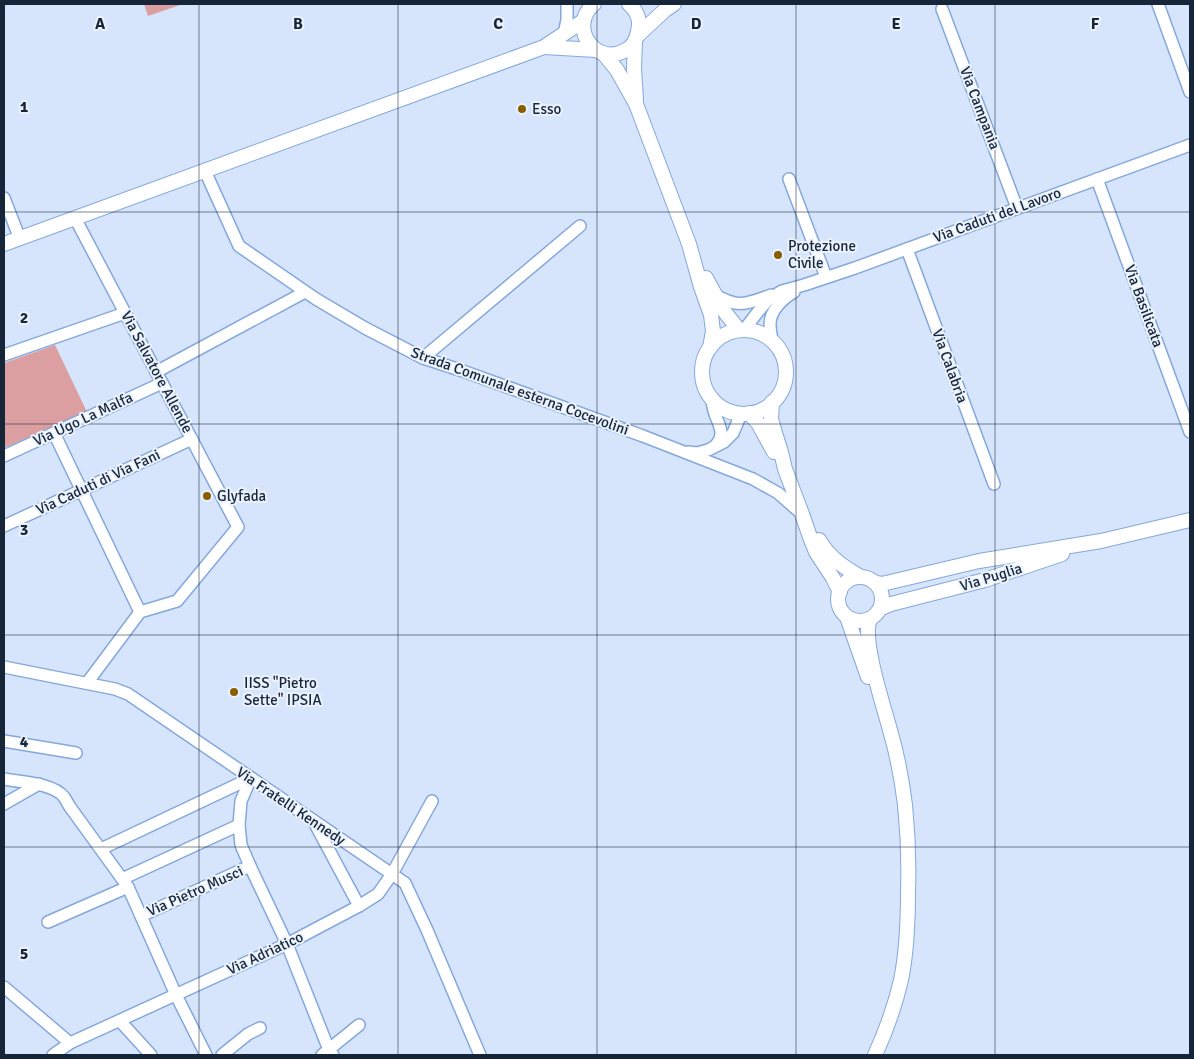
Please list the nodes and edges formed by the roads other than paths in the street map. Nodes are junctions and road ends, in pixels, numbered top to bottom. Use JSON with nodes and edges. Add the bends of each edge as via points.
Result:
{"nodes":[{"id":1,"x":594,"y":4,"type":"edge"},
{"id":2,"x":629,"y":4,"type":"edge"},
{"id":3,"x":674,"y":4,"type":"edge"},
{"id":4,"x":1158,"y":4,"type":"edge"},
{"id":5,"x":567,"y":5,"type":"edge"},
{"id":6,"x":942,"y":9,"type":"dead end"},
{"id":7,"x":584,"y":21,"type":"junction"},
{"id":8,"x":564,"y":34,"type":"junction"},
{"id":9,"x":636,"y":39,"type":"junction"},
{"id":10,"x":544,"y":47,"type":"junction"},
{"id":11,"x":600,"y":51,"type":"junction"},
{"id":12,"x":1190,"y":92,"type":"edge"},
{"id":13,"x":636,"y":104,"type":"junction"},
{"id":14,"x":1190,"y":145,"type":"edge"},
{"id":15,"x":205,"y":171,"type":"junction"},
{"id":16,"x":789,"y":179,"type":"dead end"},
{"id":17,"x":1097,"y":179,"type":"junction"},
{"id":18,"x":4,"y":198,"type":"edge"},
{"id":19,"x":1017,"y":208,"type":"junction"},
{"id":20,"x":75,"y":218,"type":"junction"},
{"id":21,"x":580,"y":226,"type":"dead end"},
{"id":22,"x":20,"y":239,"type":"junction"},
{"id":23,"x":4,"y":244,"type":"edge"},
{"id":24,"x":689,"y":244,"type":"junction"},
{"id":25,"x":906,"y":249,"type":"junction"},
{"id":26,"x":826,"y":277,"type":"junction"},
{"id":27,"x":804,"y":285,"type":"junction"},
{"id":28,"x":782,"y":291,"type":"junction"},
{"id":29,"x":306,"y":292,"type":"junction"},
{"id":30,"x":714,"y":294,"type":"junction"},
{"id":31,"x":126,"y":313,"type":"junction"},
{"id":32,"x":742,"y":330,"type":"junction"},
{"id":33,"x":772,"y":340,"type":"junction"},
{"id":34,"x":710,"y":348,"type":"junction"},
{"id":35,"x":4,"y":354,"type":"edge"},
{"id":36,"x":423,"y":358,"type":"junction"},
{"id":37,"x":156,"y":372,"type":"junction"},
{"id":38,"x":162,"y":383,"type":"junction"},
{"id":39,"x":712,"y":398,"type":"junction"},
{"id":40,"x":772,"y":402,"type":"junction"},
{"id":41,"x":745,"y":413,"type":"junction"},
{"id":42,"x":1190,"y":432,"type":"edge"},
{"id":43,"x":54,"y":433,"type":"junction"},
{"id":44,"x":192,"y":439,"type":"junction"},
{"id":45,"x":715,"y":446,"type":"junction"},
{"id":46,"x":681,"y":451,"type":"junction"},
{"id":47,"x":4,"y":456,"type":"edge"},
{"id":48,"x":785,"y":469,"type":"junction"},
{"id":49,"x":994,"y":484,"type":"dead end"},
{"id":50,"x":82,"y":490,"type":"junction"},
{"id":51,"x":802,"y":514,"type":"junction"},
{"id":52,"x":1190,"y":520,"type":"edge"},
{"id":53,"x":4,"y":526,"type":"edge"},
{"id":54,"x":1101,"y":541,"type":"junction"},
{"id":55,"x":861,"y":577,"type":"junction"},
{"id":56,"x":876,"y":583,"type":"junction"},
{"id":57,"x":840,"y":592,"type":"junction"},
{"id":58,"x":881,"y":608,"type":"junction"},
{"id":59,"x":140,"y":612,"type":"junction"},
{"id":60,"x":847,"y":617,"type":"junction"},
{"id":61,"x":870,"y":619,"type":"junction"},
{"id":62,"x":4,"y":667,"type":"edge"},
{"id":63,"x":86,"y":683,"type":"junction"},
{"id":64,"x":882,"y":704,"type":"junction"},
{"id":65,"x":4,"y":742,"type":"edge"},
{"id":66,"x":76,"y":753,"type":"dead end"},
{"id":67,"x":251,"y":778,"type":"junction"},
{"id":68,"x":4,"y":779,"type":"edge"},
{"id":69,"x":39,"y":784,"type":"junction"},
{"id":70,"x":432,"y":801,"type":"dead end"},
{"id":71,"x":4,"y":804,"type":"edge"},
{"id":72,"x":313,"y":820,"type":"junction"},
{"id":73,"x":239,"y":825,"type":"junction"},
{"id":74,"x":101,"y":849,"type":"junction"},
{"id":75,"x":250,"y":866,"type":"junction"},
{"id":76,"x":392,"y":874,"type":"junction"},
{"id":77,"x":125,"y":883,"type":"junction"},
{"id":78,"x":358,"y":906,"type":"junction"},
{"id":79,"x":141,"y":916,"type":"junction"},
{"id":80,"x":48,"y":922,"type":"dead end"},
{"id":81,"x":287,"y":944,"type":"junction"},
{"id":82,"x":4,"y":987,"type":"edge"},
{"id":83,"x":176,"y":995,"type":"junction"},
{"id":84,"x":120,"y":1021,"type":"junction"},
{"id":85,"x":358,"y":1026,"type":"dead end"},
{"id":86,"x":260,"y":1028,"type":"dead end"},
{"id":87,"x":70,"y":1043,"type":"junction"},
{"id":88,"x":328,"y":1054,"type":"edge"},
{"id":89,"x":52,"y":1055,"type":"edge"},
{"id":90,"x":151,"y":1055,"type":"edge"},
{"id":91,"x":206,"y":1055,"type":"edge"},
{"id":92,"x":222,"y":1055,"type":"edge"},
{"id":93,"x":480,"y":1055,"type":"edge"},
{"id":94,"x":875,"y":1055,"type":"edge"}],
"edges":[{"from":1,"to":7,"type":"main road"},
{"from":2,"to":9,"type":"main road","via":[[639,19]]},
{"from":3,"to":9,"type":"main road"},
{"from":4,"to":12,"type":"street"},
{"from":5,"to":7,"type":"street"},
{"from":5,"to":8,"type":"street"},
{"from":6,"to":19,"type":"street","name":"Via Campania"},
{"from":7,"to":8,"type":"main road"},
{"from":7,"to":11,"type":"main road","via":[[586,39]]},
{"from":8,"to":10,"type":"main road"},
{"from":9,"to":11,"type":"main road","via":[[618,53]]},
{"from":9,"to":13,"type":"main road"},
{"from":10,"to":11,"type":"main road"},
{"from":10,"to":15,"type":"main road"},
{"from":11,"to":13,"type":"main road","via":[[617,70]]},
{"from":13,"to":24,"type":"main road"},
{"from":14,"to":17,"type":"street","name":"Via Caduti del Lavoro"},
{"from":15,"to":20,"type":"main road"},
{"from":15,"to":29,"type":"street","name":"Strada Comunale esterna Cocevolini","via":[[239,246]]},
{"from":16,"to":26,"type":"street"},
{"from":17,"to":19,"type":"street","name":"Via Caduti del Lavoro"},
{"from":17,"to":42,"type":"street","name":"Via Basilicata"},
{"from":18,"to":22,"type":"street"},
{"from":19,"to":25,"type":"street","name":"Via Caduti del Lavoro"},
{"from":20,"to":22,"type":"main road"},
{"from":20,"to":31,"type":"street","name":"Via Salvatore Allende"},
{"from":21,"to":36,"type":"street"},
{"from":22,"to":23,"type":"main road"},
{"from":24,"to":30,"type":"main road"},
{"from":24,"to":34,"type":"main road","via":[[711,315]]},
{"from":25,"to":26,"type":"street","name":"Via Caduti del Lavoro"},
{"from":25,"to":49,"type":"street","name":"Via Calabria"},
{"from":26,"to":27,"type":"street","name":"Via Caduti del Lavoro"},
{"from":27,"to":28,"type":"street"},
{"from":27,"to":33,"type":"street","via":[[776,307],[770,322]]},
{"from":28,"to":30,"type":"street","via":[[744,304],[734,304]]},
{"from":28,"to":32,"type":"street","via":[[768,300]]},
{"from":29,"to":36,"type":"street","name":"Strada Comunale esterna Cocevolini"},
{"from":29,"to":37,"type":"street"},
{"from":30,"to":32,"type":"main road","via":[[724,311]]},
{"from":31,"to":35,"type":"street"},
{"from":31,"to":37,"type":"street","name":"Via Salvatore Allende"},
{"from":32,"to":33,"type":"main road","via":[[754,331]]},
{"from":32,"to":34,"type":"main road","via":[[728,333]]},
{"from":33,"to":40,"type":"main road","via":[[783,357],[786,376],[784,386]]},
{"from":34,"to":39,"type":"main road","via":[[702,366],[702,376]]},
{"from":36,"to":46,"type":"street","name":"Strada Comunale esterna Cocevolini"},
{"from":37,"to":38,"type":"street","name":"Via Salvatore Allende"},
{"from":38,"to":43,"type":"street","name":"Via Ugo La Malfa"},
{"from":38,"to":44,"type":"street","name":"Via Salvatore Allende"},
{"from":39,"to":41,"type":"main road","via":[[725,409]]},
{"from":39,"to":45,"type":"street","via":[[722,433]]},
{"from":40,"to":41,"type":"main road","via":[[758,411]]},
{"from":40,"to":48,"type":"main road","via":[[771,419]]},
{"from":41,"to":45,"type":"street","via":[[733,433]]},
{"from":41,"to":48,"type":"main road","via":[[758,423]]},
{"from":43,"to":47,"type":"street","name":"Via Ugo La Malfa"},
{"from":43,"to":50,"type":"street"},
{"from":44,"to":50,"type":"street","name":"Via Caduti di Via Fani"},
{"from":44,"to":59,"type":"street","name":"Via Salvatore Allende","via":[[238,527],[177,602]]},
{"from":45,"to":46,"type":"street","via":[[697,453]]},
{"from":46,"to":51,"type":"street","name":"Strada Comunale esterna Cocevolini","via":[[752,479],[778,494]]},
{"from":48,"to":51,"type":"main road"},
{"from":50,"to":53,"type":"street","name":"Via Caduti di Via Fani"},
{"from":50,"to":59,"type":"street"},
{"from":51,"to":55,"type":"main road","via":[[825,551]]},
{"from":51,"to":57,"type":"main road","via":[[816,552]]},
{"from":52,"to":54,"type":"main road","name":"Via Puglia"},
{"from":54,"to":56,"type":"main road","name":"Via Puglia","via":[[979,561]]},
{"from":54,"to":58,"type":"main road","name":"Via Puglia","via":[[985,580]]},
{"from":55,"to":56,"type":"main road"},
{"from":55,"to":57,"type":"main road","via":[[848,581]]},
{"from":56,"to":58,"type":"main road","via":[[882,597]]},
{"from":57,"to":60,"type":"main road","via":[[839,606]]},
{"from":58,"to":61,"type":"main road"},
{"from":59,"to":63,"type":"street"},
{"from":60,"to":61,"type":"main road","via":[[858,621]]},
{"from":60,"to":64,"type":"main road","via":[[870,681]]},
{"from":61,"to":64,"type":"main road","via":[[869,646]]},
{"from":62,"to":63,"type":"street","name":"Via Fratelli Kennedy"},
{"from":63,"to":67,"type":"street","name":"Via Fratelli Kennedy","via":[[128,694]]},
{"from":64,"to":94,"type":"main road","via":[[895,749],[905,804],[909,858],[908,915],[901,978]]},
{"from":65,"to":66,"type":"street"},
{"from":67,"to":72,"type":"street","name":"Via Fratelli Kennedy"},
{"from":67,"to":73,"type":"street","via":[[241,801]]},
{"from":67,"to":74,"type":"street"},
{"from":68,"to":69,"type":"street"},
{"from":69,"to":71,"type":"street"},
{"from":69,"to":74,"type":"street","via":[[63,796]]},
{"from":70,"to":76,"type":"street","name":"Via Adriatico"},
{"from":72,"to":76,"type":"street","name":"Via Fratelli Kennedy"},
{"from":72,"to":78,"type":"street"},
{"from":73,"to":75,"type":"street","via":[[241,845]]},
{"from":73,"to":77,"type":"street"},
{"from":74,"to":77,"type":"street"},
{"from":75,"to":79,"type":"street","name":"Via Pietro Musci"},
{"from":75,"to":81,"type":"street"},
{"from":76,"to":78,"type":"street","name":"Via Adriatico","via":[[378,894]]},
{"from":76,"to":93,"type":"street","name":"Via Fratelli Kennedy","via":[[405,883]]},
{"from":77,"to":79,"type":"street"},
{"from":77,"to":80,"type":"street"},
{"from":78,"to":81,"type":"street","name":"Via Adriatico"},
{"from":79,"to":83,"type":"street"},
{"from":81,"to":83,"type":"street","name":"Via Adriatico"},
{"from":81,"to":88,"type":"street"},
{"from":82,"to":87,"type":"street"},
{"from":83,"to":84,"type":"street","name":"Via Adriatico"},
{"from":83,"to":91,"type":"street"},
{"from":84,"to":87,"type":"street","name":"Via Adriatico"},
{"from":84,"to":90,"type":"street"},
{"from":85,"to":88,"type":"street"},
{"from":86,"to":92,"type":"street"},
{"from":87,"to":89,"type":"street","name":"Via Adriatico"}]}
